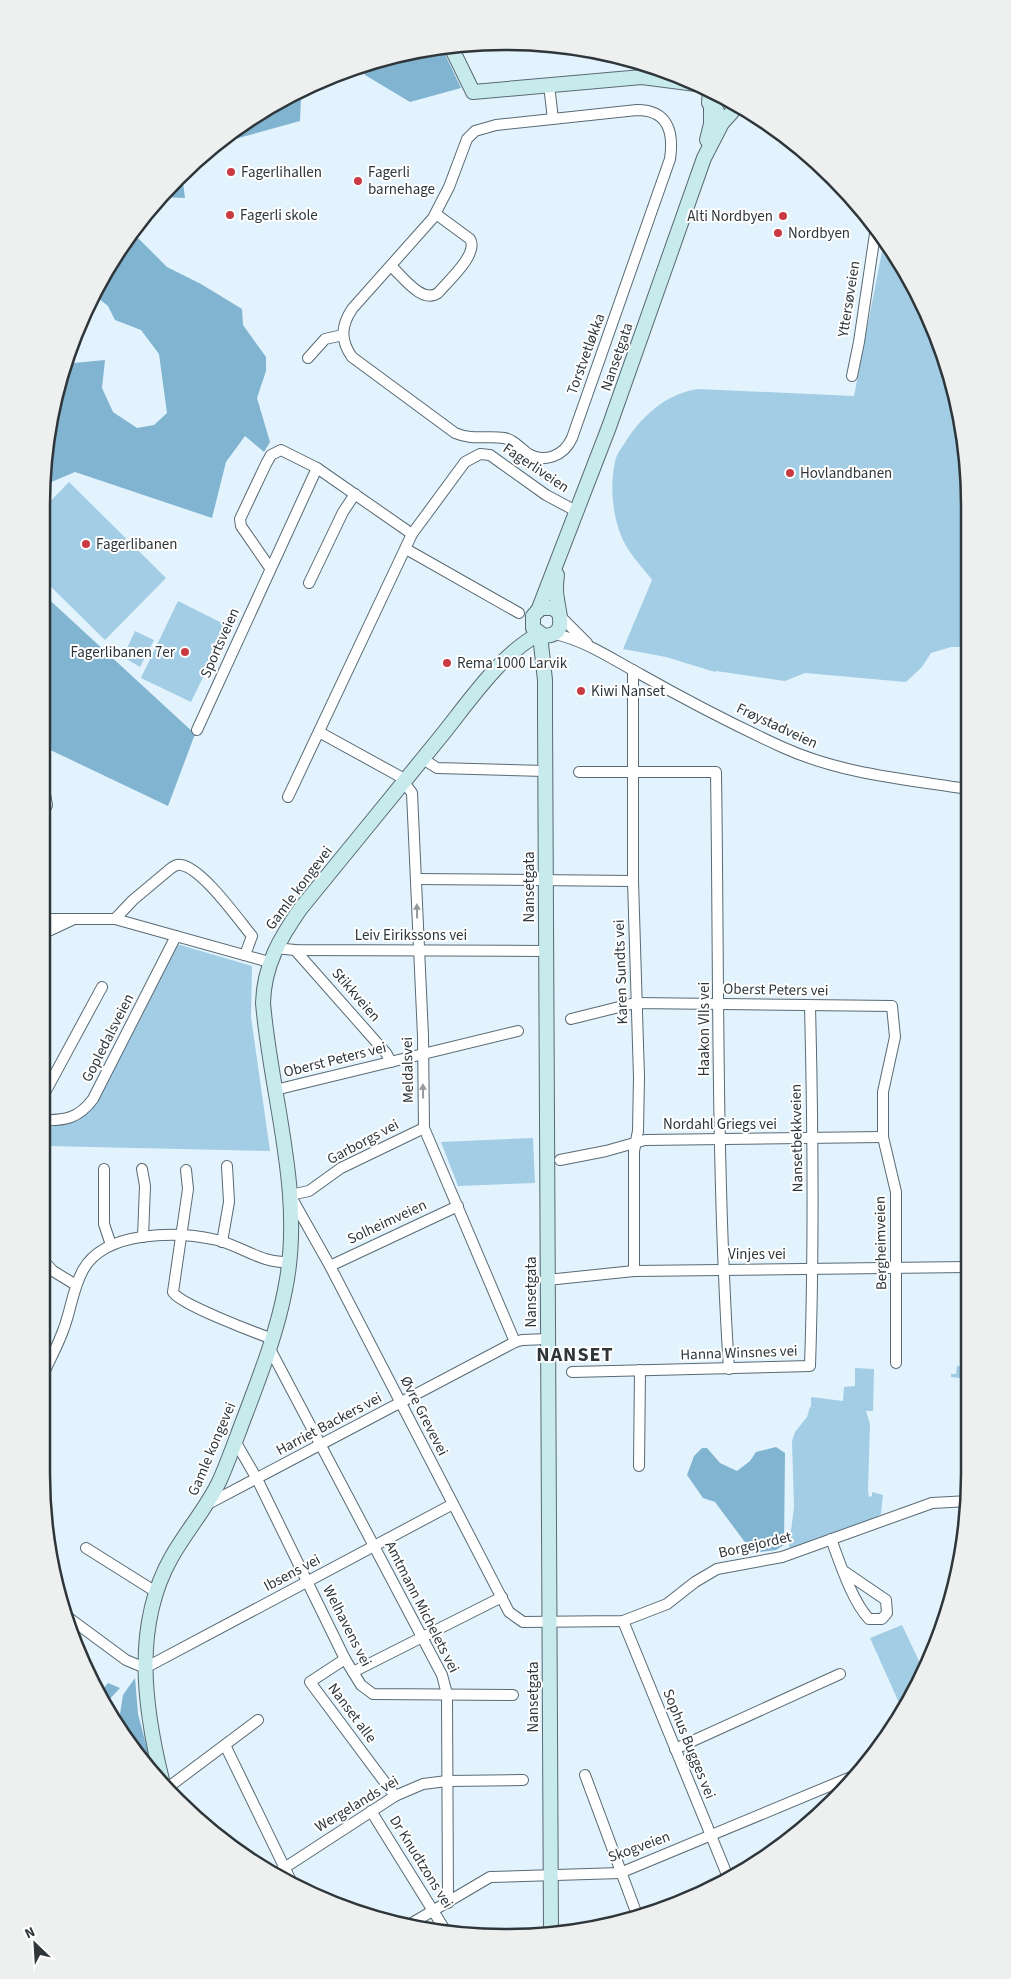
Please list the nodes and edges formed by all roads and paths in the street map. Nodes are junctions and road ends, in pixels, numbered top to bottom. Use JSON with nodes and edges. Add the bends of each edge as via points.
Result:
{"nodes":[{"id":1,"x":454,"y":53,"type":"edge"},
{"id":2,"x":665,"y":79,"type":"edge"},
{"id":3,"x":550,"y":84,"type":"junction"},
{"id":4,"x":710,"y":99,"type":"edge"},
{"id":5,"x":732,"y":110,"type":"edge"},
{"id":6,"x":734,"y":112,"type":"edge"},
{"id":7,"x":553,"y":119,"type":"junction"},
{"id":8,"x":704,"y":158,"type":"junction"},
{"id":9,"x":436,"y":214,"type":"junction"},
{"id":10,"x":874,"y":238,"type":"edge"},
{"id":11,"x":392,"y":267,"type":"junction"},
{"id":12,"x":343,"y":335,"type":"junction"},
{"id":13,"x":308,"y":358,"type":"dead end"},
{"id":14,"x":852,"y":376,"type":"dead end"},
{"id":15,"x":317,"y":468,"type":"junction"},
{"id":16,"x":355,"y":494,"type":"junction"},
{"id":17,"x":576,"y":511,"type":"junction"},
{"id":18,"x":412,"y":534,"type":"junction"},
{"id":19,"x":406,"y":549,"type":"junction"},
{"id":20,"x":557,"y":565,"type":"junction"},
{"id":21,"x":270,"y":568,"type":"junction"},
{"id":22,"x":309,"y":583,"type":"dead end"},
{"id":23,"x":519,"y":613,"type":"dead end"},
{"id":24,"x":535,"y":615,"type":"junction"},
{"id":25,"x":560,"y":615,"type":"junction"},
{"id":26,"x":539,"y":634,"type":"junction"},
{"id":27,"x":554,"y":634,"type":"junction"},
{"id":28,"x":589,"y":645,"type":"junction"},
{"id":29,"x":507,"y":657,"type":"junction"},
{"id":30,"x":633,"y":670,"type":"junction"},
{"id":31,"x":545,"y":680,"type":"junction"},
{"id":32,"x":197,"y":730,"type":"dead end"},
{"id":33,"x":319,"y":732,"type":"junction"},
{"id":34,"x":423,"y":759,"type":"junction"},
{"id":35,"x":545,"y":771,"type":"junction"},
{"id":36,"x":633,"y":771,"type":"junction"},
{"id":37,"x":579,"y":772,"type":"dead end"},
{"id":38,"x":404,"y":781,"type":"junction"},
{"id":39,"x":961,"y":788,"type":"edge"},
{"id":40,"x":288,"y":797,"type":"dead end"},
{"id":41,"x":416,"y":879,"type":"junction"},
{"id":42,"x":546,"y":881,"type":"junction"},
{"id":43,"x":633,"y":881,"type":"junction"},
{"id":44,"x":77,"y":918,"type":"junction"},
{"id":45,"x":50,"y":919,"type":"edge"},
{"id":46,"x":115,"y":919,"type":"junction"},
{"id":47,"x":50,"y":930,"type":"edge"},
{"id":48,"x":176,"y":936,"type":"junction"},
{"id":49,"x":276,"y":948,"type":"junction"},
{"id":50,"x":295,"y":950,"type":"junction"},
{"id":51,"x":419,"y":951,"type":"junction"},
{"id":52,"x":546,"y":951,"type":"junction"},
{"id":53,"x":245,"y":955,"type":"junction"},
{"id":54,"x":269,"y":962,"type":"junction"},
{"id":55,"x":102,"y":987,"type":"dead end"},
{"id":56,"x":635,"y":1003,"type":"junction"},
{"id":57,"x":719,"y":1004,"type":"junction"},
{"id":58,"x":810,"y":1006,"type":"junction"},
{"id":59,"x":892,"y":1006,"type":"joint"},
{"id":60,"x":571,"y":1019,"type":"dead end"},
{"id":61,"x":518,"y":1031,"type":"dead end"},
{"id":62,"x":423,"y":1054,"type":"junction"},
{"id":63,"x":391,"y":1062,"type":"junction"},
{"id":64,"x":50,"y":1083,"type":"edge"},
{"id":65,"x":275,"y":1090,"type":"junction"},
{"id":66,"x":50,"y":1120,"type":"edge"},
{"id":67,"x":424,"y":1128,"type":"junction"},
{"id":68,"x":882,"y":1136,"type":"junction"},
{"id":69,"x":719,"y":1138,"type":"junction"},
{"id":70,"x":813,"y":1139,"type":"junction"},
{"id":71,"x":636,"y":1142,"type":"junction"},
{"id":72,"x":560,"y":1160,"type":"dead end"},
{"id":73,"x":227,"y":1166,"type":"dead end"},
{"id":74,"x":104,"y":1169,"type":"dead end"},
{"id":75,"x":142,"y":1169,"type":"dead end"},
{"id":76,"x":186,"y":1170,"type":"dead end"},
{"id":77,"x":290,"y":1196,"type":"junction"},
{"id":78,"x":458,"y":1206,"type":"junction"},
{"id":79,"x":182,"y":1236,"type":"junction"},
{"id":80,"x":143,"y":1237,"type":"junction"},
{"id":81,"x":222,"y":1242,"type":"junction"},
{"id":82,"x":111,"y":1245,"type":"junction"},
{"id":83,"x":289,"y":1262,"type":"junction"},
{"id":84,"x":330,"y":1266,"type":"junction"},
{"id":85,"x":50,"y":1267,"type":"edge"},
{"id":86,"x":961,"y":1267,"type":"edge"},
{"id":87,"x":897,"y":1268,"type":"junction"},
{"id":88,"x":722,"y":1269,"type":"junction"},
{"id":89,"x":813,"y":1269,"type":"junction"},
{"id":90,"x":634,"y":1271,"type":"junction"},
{"id":91,"x":547,"y":1280,"type":"junction"},
{"id":92,"x":76,"y":1285,"type":"junction"},
{"id":93,"x":548,"y":1339,"type":"junction"},
{"id":94,"x":515,"y":1342,"type":"junction"},
{"id":95,"x":271,"y":1344,"type":"junction"},
{"id":96,"x":50,"y":1361,"type":"edge"},
{"id":97,"x":896,"y":1363,"type":"dead end"},
{"id":98,"x":729,"y":1368,"type":"junction"},
{"id":99,"x":640,"y":1370,"type":"junction"},
{"id":100,"x":572,"y":1372,"type":"dead end"},
{"id":101,"x":400,"y":1403,"type":"junction"},
{"id":102,"x":235,"y":1441,"type":"junction"},
{"id":103,"x":320,"y":1445,"type":"junction"},
{"id":104,"x":638,"y":1466,"type":"dead end"},
{"id":105,"x":257,"y":1479,"type":"junction"},
{"id":106,"x":960,"y":1501,"type":"edge"},
{"id":107,"x":453,"y":1504,"type":"junction"},
{"id":108,"x":206,"y":1505,"type":"junction"},
{"id":109,"x":831,"y":1539,"type":"junction"},
{"id":110,"x":374,"y":1546,"type":"junction"},
{"id":111,"x":86,"y":1548,"type":"dead end"},
{"id":112,"x":845,"y":1572,"type":"junction"},
{"id":113,"x":307,"y":1581,"type":"junction"},
{"id":114,"x":156,"y":1592,"type":"junction"},
{"id":115,"x":502,"y":1597,"type":"junction"},
{"id":116,"x":623,"y":1621,"type":"junction"},
{"id":117,"x":75,"y":1622,"type":"edge"},
{"id":118,"x":549,"y":1623,"type":"junction"},
{"id":119,"x":421,"y":1637,"type":"junction"},
{"id":120,"x":345,"y":1659,"type":"junction"},
{"id":121,"x":145,"y":1668,"type":"junction"},
{"id":122,"x":353,"y":1672,"type":"junction"},
{"id":123,"x":840,"y":1674,"type":"dead end"},
{"id":124,"x":447,"y":1694,"type":"junction"},
{"id":125,"x":513,"y":1695,"type":"dead end"},
{"id":126,"x":258,"y":1720,"type":"dead end"},
{"id":127,"x":224,"y":1745,"type":"junction"},
{"id":128,"x":675,"y":1749,"type":"junction"},
{"id":129,"x":160,"y":1770,"type":"edge"},
{"id":130,"x":585,"y":1775,"type":"dead end"},
{"id":131,"x":523,"y":1780,"type":"dead end"},
{"id":132,"x":447,"y":1781,"type":"junction"},
{"id":133,"x":842,"y":1781,"type":"edge"},
{"id":134,"x":172,"y":1784,"type":"edge"},
{"id":135,"x":395,"y":1796,"type":"junction"},
{"id":136,"x":371,"y":1811,"type":"junction"},
{"id":137,"x":711,"y":1836,"type":"junction"},
{"id":138,"x":285,"y":1867,"type":"junction"},
{"id":139,"x":281,"y":1870,"type":"edge"},
{"id":140,"x":726,"y":1872,"type":"edge"},
{"id":141,"x":288,"y":1873,"type":"edge"},
{"id":142,"x":620,"y":1873,"type":"junction"},
{"id":143,"x":550,"y":1875,"type":"junction"},
{"id":144,"x":448,"y":1903,"type":"junction"},
{"id":145,"x":635,"y":1910,"type":"edge"},
{"id":146,"x":434,"y":1912,"type":"junction"},
{"id":147,"x":418,"y":1920,"type":"edge"},
{"id":148,"x":441,"y":1924,"type":"edge"},
{"id":149,"x":551,"y":1926,"type":"edge"}],
"edges":[{"from":1,"to":3,"type":"main road","via":[[473,92]]},
{"from":2,"to":3,"type":"main road","via":[[642,77]]},
{"from":3,"to":7,"type":"street"},
{"from":4,"to":5,"type":"main road","via":[[720,112]]},
{"from":4,"to":8,"type":"main road","name":"Nansetgata","via":[[711,124]]},
{"from":6,"to":8,"type":"main road","name":"Nansetgata","via":[[718,130]]},
{"from":7,"to":9,"type":"street","name":"Torstvetløkka","via":[[482,128],[471,134]]},
{"from":7,"to":12,"type":"street","name":"Torstvetløkka","via":[[646,110],[659,116],[672,135],[666,177],[572,438],[564,450],[540,458],[504,438],[474,439],[455,433],[352,357]]},
{"from":8,"to":17,"type":"main road","name":"Nansetgata"},
{"from":9,"to":11,"type":"street","name":"Torstvetløkka"},
{"from":9,"to":11,"type":"street","via":[[470,240],[473,244],[471,254],[438,293],[430,296],[422,295]]},
{"from":10,"to":14,"type":"street","name":"Yttersøveien"},
{"from":11,"to":12,"type":"street","name":"Torstvetløkka","via":[[351,311],[345,321]]},
{"from":12,"to":13,"type":"street","via":[[325,339]]},
{"from":15,"to":16,"type":"street"},
{"from":15,"to":21,"type":"street","name":"Sportsveien"},
{"from":15,"to":21,"type":"street","via":[[281,450],[271,456],[240,519],[241,526]]},
{"from":16,"to":18,"type":"street"},
{"from":16,"to":22,"type":"street"},
{"from":17,"to":18,"type":"street","name":"Fagerliveien","via":[[546,495],[497,458],[480,454],[465,462]]},
{"from":17,"to":20,"type":"main road","name":"Nansetgata"},
{"from":18,"to":19,"type":"street","name":"Fagerliveien"},
{"from":19,"to":23,"type":"street"},
{"from":19,"to":33,"type":"street","name":"Fagerliveien"},
{"from":20,"to":24,"type":"main road","name":"Nansetgata"},
{"from":20,"to":25,"type":"main road","name":"Nansetgata","via":[[556,594]]},
{"from":21,"to":32,"type":"street","name":"Sportsveien"},
{"from":24,"to":25,"type":"main road","via":[[547,607]]},
{"from":24,"to":26,"type":"main road","via":[[533,628]]},
{"from":24,"to":29,"type":"main road","name":"Gamle kongevei"},
{"from":25,"to":27,"type":"main road","via":[[560,628]]},
{"from":25,"to":28,"type":"street","name":"Frøystadveien"},
{"from":26,"to":27,"type":"main road"},
{"from":26,"to":29,"type":"main road","name":"Gamle kongevei"},
{"from":26,"to":31,"type":"main road","name":"Nansetgata"},
{"from":27,"to":28,"type":"street","name":"Frøystadveien"},
{"from":27,"to":31,"type":"main road","name":"Nansetgata"},
{"from":28,"to":30,"type":"street","name":"Frøystadveien"},
{"from":29,"to":34,"type":"main road","name":"Gamle kongevei"},
{"from":30,"to":36,"type":"street","name":"Karen Sundts vei"},
{"from":30,"to":39,"type":"street","name":"Frøystadveien","via":[[821,764]]},
{"from":31,"to":35,"type":"main road","name":"Nansetgata"},
{"from":33,"to":38,"type":"street"},
{"from":33,"to":40,"type":"street","name":"Fagerliveien"},
{"from":34,"to":35,"type":"street","via":[[437,768]]},
{"from":34,"to":38,"type":"main road","name":"Gamle kongevei"},
{"from":35,"to":42,"type":"main road","name":"Nansetgata"},
{"from":36,"to":37,"type":"street"},
{"from":36,"to":43,"type":"street","name":"Karen Sundts vei"},
{"from":36,"to":57,"type":"street","name":"Haakon VIIs vei","via":[[716,772]]},
{"from":38,"to":41,"type":"street","name":"Meldalsvei","via":[[412,793]]},
{"from":38,"to":49,"type":"main road","name":"Gamle kongevei","via":[[301,908]]},
{"from":41,"to":42,"type":"street"},
{"from":51,"to":41,"type":"street","name":"Meldalsvei","one_way":true},
{"from":42,"to":43,"type":"street"},
{"from":42,"to":52,"type":"main road","name":"Nansetgata"},
{"from":43,"to":56,"type":"street","name":"Karen Sundts vei"},
{"from":44,"to":45,"type":"street"},
{"from":44,"to":46,"type":"street"},
{"from":44,"to":47,"type":"street"},
{"from":46,"to":48,"type":"street"},
{"from":46,"to":53,"type":"street","via":[[132,900],[170,869],[182,865],[200,876],[252,936]]},
{"from":48,"to":53,"type":"street"},
{"from":48,"to":66,"type":"street","name":"Gopledalsveien","via":[[93,1099],[74,1118]]},
{"from":49,"to":50,"type":"street","name":"Leiv Eirikssons vei"},
{"from":49,"to":54,"type":"main road","name":"Gamle kongevei"},
{"from":50,"to":51,"type":"street","name":"Leiv Eirikssons vei"},
{"from":50,"to":63,"type":"street","name":"Stikkveien"},
{"from":51,"to":52,"type":"street","name":"Leiv Eirikssons vei"},
{"from":51,"to":62,"type":"street","name":"Meldalsvei"},
{"from":52,"to":91,"type":"main road","name":"Nansetgata"},
{"from":53,"to":54,"type":"street"},
{"from":54,"to":65,"type":"main road","name":"Gamle kongevei","via":[[263,1003]]},
{"from":55,"to":64,"type":"street"},
{"from":56,"to":57,"type":"street","name":"Oberst Peters vei"},
{"from":56,"to":60,"type":"street","name":"Oberst Peters vei"},
{"from":56,"to":71,"type":"street","name":"Karen Sundts vei","via":[[639,1077]]},
{"from":57,"to":58,"type":"street","name":"Oberst Peters vei"},
{"from":57,"to":69,"type":"street","name":"Haakon VIIs vei"},
{"from":58,"to":59,"type":"street","name":"Oberst Peters vei"},
{"from":58,"to":70,"type":"street","name":"Nansetbekkveien"},
{"from":59,"to":68,"type":"street","name":"Bergheimveien","via":[[895,1036],[883,1092]]},
{"from":61,"to":62,"type":"street","name":"Oberst Peters vei"},
{"from":62,"to":63,"type":"street","name":"Oberst Peters vei"},
{"from":67,"to":62,"type":"street","name":"Meldalsvei","one_way":true},
{"from":63,"to":65,"type":"street","name":"Oberst Peters vei"},
{"from":65,"to":77,"type":"main road","name":"Gamle kongevei"},
{"from":67,"to":77,"type":"street","name":"Garborgs vei","via":[[341,1168],[308,1191]]},
{"from":67,"to":78,"type":"street","name":"Meldalsvei"},
{"from":68,"to":70,"type":"street","name":"Nordahl Griegs vei"},
{"from":68,"to":87,"type":"street","name":"Bergheimveien","via":[[896,1192]]},
{"from":69,"to":70,"type":"street","name":"Nordahl Griegs vei"},
{"from":69,"to":71,"type":"street","name":"Nordahl Griegs vei"},
{"from":69,"to":88,"type":"street","name":"Haakon VIIs vei"},
{"from":70,"to":89,"type":"street","name":"Nansetbekkveien"},
{"from":71,"to":72,"type":"street","name":"Nordahl Griegs vei"},
{"from":71,"to":90,"type":"street","name":"Karen Sundts vei"},
{"from":73,"to":81,"type":"street","via":[[228,1202]]},
{"from":74,"to":82,"type":"street","via":[[104,1224]]},
{"from":75,"to":80,"type":"street"},
{"from":76,"to":79,"type":"street","via":[[188,1189]]},
{"from":77,"to":83,"type":"main road","name":"Gamle kongevei"},
{"from":77,"to":84,"type":"street","name":"Øvre Grevevei"},
{"from":78,"to":84,"type":"street","name":"Solheimveien"},
{"from":78,"to":94,"type":"street","name":"Meldalsvei"},
{"from":79,"to":80,"type":"street"},
{"from":79,"to":81,"type":"street"},
{"from":79,"to":95,"type":"street","via":[[173,1292],[175,1297]]},
{"from":80,"to":82,"type":"street"},
{"from":81,"to":83,"type":"street","via":[[265,1259]]},
{"from":82,"to":92,"type":"street","via":[[95,1254]]},
{"from":83,"to":95,"type":"main road","name":"Gamle kongevei"},
{"from":84,"to":101,"type":"street","name":"Øvre Grevevei"},
{"from":85,"to":92,"type":"street"},
{"from":86,"to":87,"type":"street","name":"Vinjes vei"},
{"from":87,"to":89,"type":"street","name":"Vinjes vei"},
{"from":87,"to":97,"type":"street","name":"Bergheimveien"},
{"from":88,"to":89,"type":"street","name":"Vinjes vei"},
{"from":88,"to":90,"type":"street","name":"Vinjes vei"},
{"from":88,"to":98,"type":"street","name":"Haakon VIIs vei"},
{"from":89,"to":98,"type":"street","name":"Hanna Winsnes vei","via":[[810,1366]]},
{"from":90,"to":91,"type":"street","name":"Vinjes vei"},
{"from":91,"to":93,"type":"main road","name":"Nansetgata"},
{"from":92,"to":96,"type":"street","via":[[63,1333]]},
{"from":93,"to":94,"type":"street","name":"Harriet Backers vei"},
{"from":93,"to":118,"type":"main road","name":"Nansetgata"},
{"from":94,"to":101,"type":"street","name":"Harriet Backers vei"},
{"from":95,"to":102,"type":"main road","name":"Gamle kongevei"},
{"from":95,"to":103,"type":"street","name":"Amtmann Michelets vei"},
{"from":98,"to":99,"type":"street","name":"Hanna Winsnes vei"},
{"from":99,"to":100,"type":"street","name":"Hanna Winsnes vei"},
{"from":99,"to":104,"type":"street"},
{"from":101,"to":103,"type":"street","name":"Harriet Backers vei"},
{"from":101,"to":107,"type":"street","name":"Øvre Grevevei"},
{"from":102,"to":105,"type":"street","name":"Welhavens vei"},
{"from":102,"to":108,"type":"main road","name":"Gamle kongevei"},
{"from":103,"to":105,"type":"street","name":"Harriet Backers vei"},
{"from":103,"to":110,"type":"street","name":"Amtmann Michelets vei"},
{"from":105,"to":108,"type":"street","name":"Harriet Backers vei"},
{"from":105,"to":113,"type":"street","name":"Welhavens vei"},
{"from":106,"to":109,"type":"street","name":"Borgejordet","via":[[932,1503]]},
{"from":107,"to":110,"type":"street","name":"Ibsens vei"},
{"from":107,"to":115,"type":"street","name":"Øvre Grevevei"},
{"from":108,"to":114,"type":"main road","name":"Gamle kongevei","via":[[172,1556]]},
{"from":109,"to":112,"type":"street"},
{"from":109,"to":116,"type":"street","name":"Borgejordet","via":[[782,1557],[717,1569],[704,1575],[667,1604]]},
{"from":110,"to":113,"type":"street","name":"Ibsens vei"},
{"from":110,"to":119,"type":"street","name":"Amtmann Michelets vei"},
{"from":111,"to":114,"type":"street"},
{"from":112,"to":112,"type":"street","via":[[862,1612],[870,1619],[882,1620],[887,1613],[886,1600]]},
{"from":113,"to":120,"type":"street","name":"Welhavens vei"},
{"from":113,"to":121,"type":"street","name":"Ibsens vei"},
{"from":114,"to":121,"type":"main road","name":"Gamle kongevei"},
{"from":115,"to":118,"type":"street","name":"Øvre Grevevei","via":[[516,1619]]},
{"from":115,"to":119,"type":"street"},
{"from":116,"to":118,"type":"street","name":"Borgejordet"},
{"from":116,"to":128,"type":"street","name":"Sophus Bugges vei"},
{"from":117,"to":121,"type":"street","via":[[126,1660]]},
{"from":118,"to":143,"type":"main road","name":"Nansetgata"},
{"from":119,"to":122,"type":"street"},
{"from":119,"to":124,"type":"street","name":"Amtmann Michelets vei","via":[[442,1675]]},
{"from":120,"to":122,"type":"street","name":"Welhavens vei"},
{"from":120,"to":135,"type":"street","name":"Nanset alle","via":[[310,1682]]},
{"from":121,"to":129,"type":"main road","name":"Gamle kongevei","via":[[148,1712]]},
{"from":122,"to":124,"type":"street","name":"Welhavens vei","via":[[361,1685],[373,1694]]},
{"from":123,"to":128,"type":"street"},
{"from":124,"to":125,"type":"street","name":"Welhavens vei"},
{"from":124,"to":132,"type":"street","name":"Amtmann Michelets vei"},
{"from":126,"to":127,"type":"street"},
{"from":127,"to":134,"type":"street"},
{"from":127,"to":138,"type":"street"},
{"from":128,"to":137,"type":"street","name":"Sophus Bugges vei"},
{"from":130,"to":142,"type":"street"},
{"from":131,"to":132,"type":"street","name":"Wergelands vei"},
{"from":132,"to":135,"type":"street","name":"Wergelands vei","via":[[423,1784]]},
{"from":132,"to":144,"type":"street","name":"Amtmann Michelets vei"},
{"from":133,"to":137,"type":"street","name":"Skogveien"},
{"from":135,"to":136,"type":"street","name":"Wergelands vei"},
{"from":136,"to":138,"type":"street","name":"Wergelands vei"},
{"from":136,"to":146,"type":"street","name":"Dr Knudtzons vei"},
{"from":137,"to":140,"type":"street","name":"Sophus Bugges vei"},
{"from":137,"to":142,"type":"street","name":"Skogveien"},
{"from":138,"to":139,"type":"street","name":"Wergelands vei"},
{"from":138,"to":141,"type":"street"},
{"from":142,"to":143,"type":"street","name":"Skogveien"},
{"from":142,"to":145,"type":"street"},
{"from":143,"to":144,"type":"street","name":"Skogveien","via":[[490,1877]]},
{"from":143,"to":149,"type":"main road","name":"Nansetgata"},
{"from":144,"to":146,"type":"street","name":"Skogveien"},
{"from":146,"to":147,"type":"street","name":"Skogveien"},
{"from":146,"to":148,"type":"street","name":"Dr Knudtzons vei"}]}
